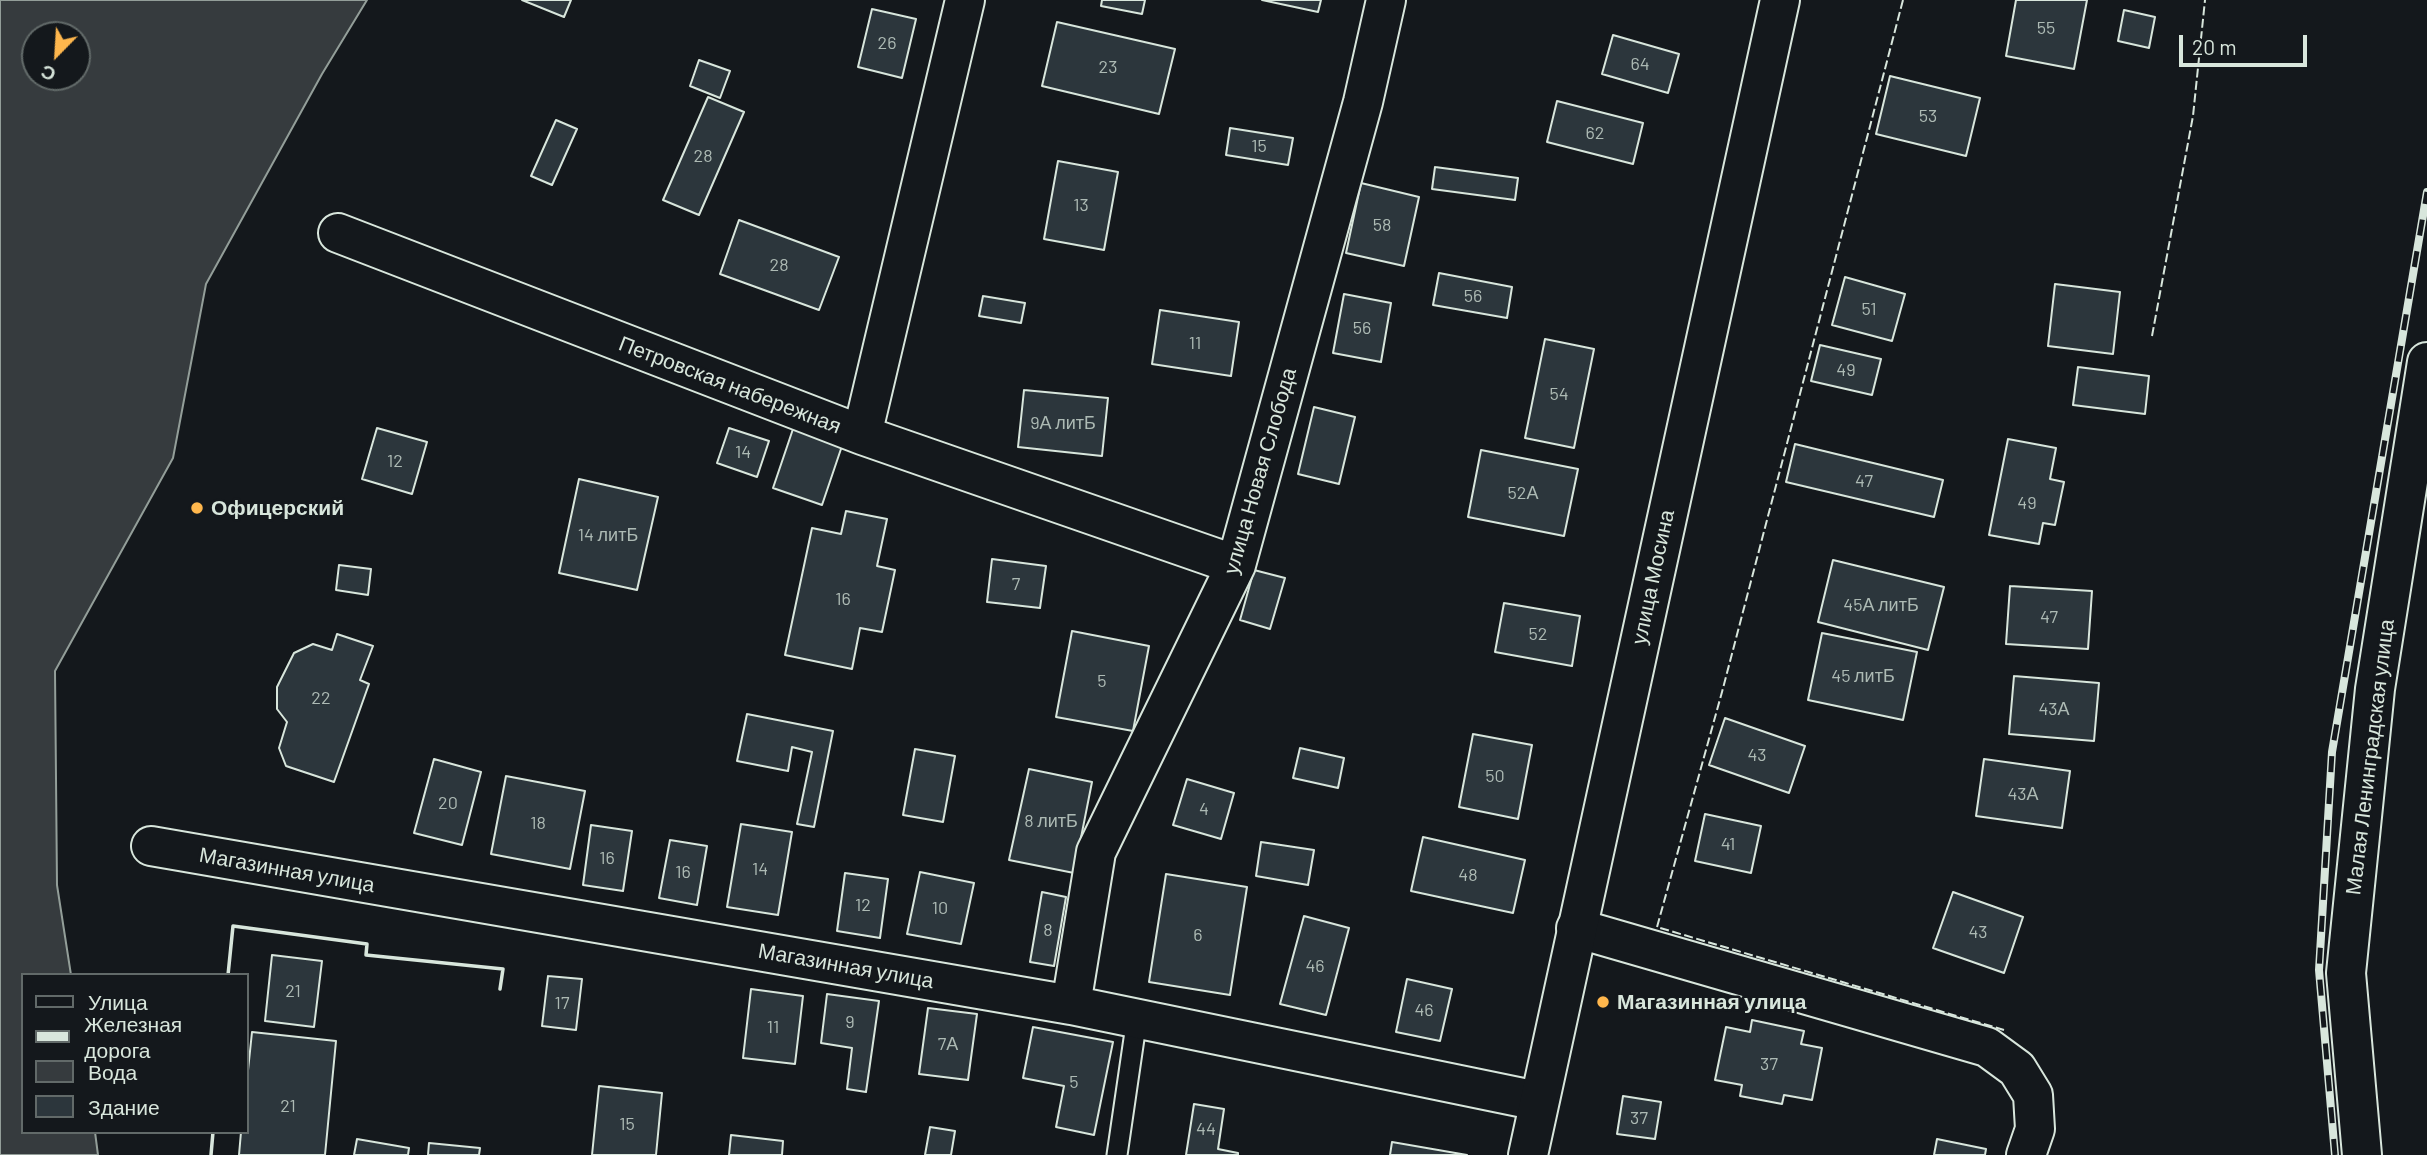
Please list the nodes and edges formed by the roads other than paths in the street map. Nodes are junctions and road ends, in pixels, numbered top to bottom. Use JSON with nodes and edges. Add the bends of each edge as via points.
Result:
{"nodes":[{"id":1,"x":965,"y":0,"type":"edge"},
{"id":2,"x":1386,"y":0,"type":"edge"},
{"id":3,"x":1780,"y":0,"type":"edge"},
{"id":4,"x":338,"y":233,"type":"dead end"},
{"id":5,"x":2427,"y":362,"type":"edge"},
{"id":6,"x":862,"y":435,"type":"junction"},
{"id":7,"x":2418,"y":475,"type":"edge"},
{"id":8,"x":1236,"y":565,"type":"junction"},
{"id":9,"x":151,"y":846,"type":"dead end"},
{"id":10,"x":1576,"y":928,"type":"junction"},
{"id":11,"x":1071,"y":1005,"type":"junction"},
{"id":12,"x":1137,"y":1018,"type":"junction"},
{"id":13,"x":1538,"y":1101,"type":"junction"},
{"id":14,"x":1117,"y":1155,"type":"edge"},
{"id":15,"x":1528,"y":1155,"type":"edge"},
{"id":16,"x":2026,"y":1155,"type":"edge"},
{"id":17,"x":2362,"y":1155,"type":"edge"}],
"edges":[{"from":1,"to":6,"type":"street","name":"Петровская набережная"},
{"from":2,"to":8,"type":"street","name":"улица Новая Слобода","via":[[1363,102]]},
{"from":3,"to":10,"type":"street","name":"улица Мосина"},
{"from":4,"to":6,"type":"street","name":"Петровская набережная"},
{"from":5,"to":7,"type":"street","name":"Малая Ленинградская улица"},
{"from":6,"to":8,"type":"street"},
{"from":7,"to":17,"type":"street","name":"Малая Ленинградская улица","via":[[2375,689],[2346,973]]},
{"from":8,"to":11,"type":"street","name":"улица Новая Слобода","via":[[1096,852]]},
{"from":9,"to":11,"type":"street","name":"Магазинная улица"},
{"from":10,"to":13,"type":"street","name":"улица Мосина"},
{"from":10,"to":16,"type":"street","via":[[1987,1047],[2017,1069],[2033,1095],[2035,1129]]},
{"from":11,"to":12,"type":"street","name":"Магазинная улица"},
{"from":12,"to":13,"type":"street","name":"Магазинная улица"},
{"from":12,"to":14,"type":"lane"},
{"from":13,"to":15,"type":"street","name":"улица Мосина"}]}
